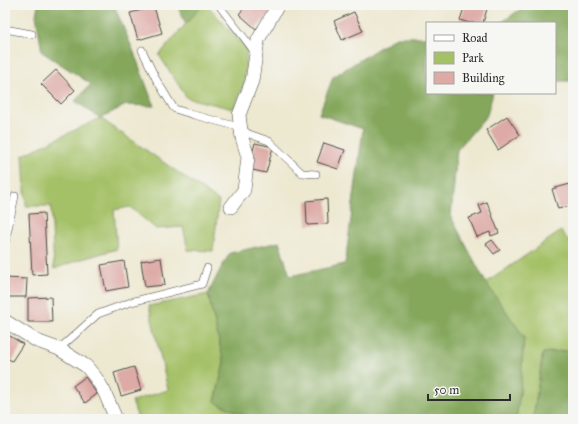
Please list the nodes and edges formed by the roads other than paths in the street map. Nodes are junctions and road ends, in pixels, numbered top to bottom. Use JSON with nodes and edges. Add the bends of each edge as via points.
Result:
{"nodes":[{"id":1,"x":219,"y":5,"type":"edge"},
{"id":2,"x":278,"y":5,"type":"edge"},
{"id":3,"x":5,"y":29,"type":"edge"},
{"id":4,"x":32,"y":34,"type":"dead end"},
{"id":5,"x":142,"y":50,"type":"dead end"},
{"id":6,"x":256,"y":55,"type":"junction"},
{"id":7,"x":239,"y":127,"type":"junction"},
{"id":8,"x":316,"y":174,"type":"dead end"},
{"id":9,"x":15,"y":196,"type":"dead end"},
{"id":10,"x":232,"y":207,"type":"dead end"},
{"id":11,"x":5,"y":243,"type":"edge"},
{"id":12,"x":207,"y":268,"type":"dead end"},
{"id":13,"x":5,"y":321,"type":"edge"},
{"id":14,"x":60,"y":349,"type":"junction"},
{"id":15,"x":116,"y":419,"type":"edge"}],
"edges":[{"from":1,"to":6,"type":"lane"},
{"from":2,"to":6,"type":"street","via":[[258,40]]},
{"from":3,"to":4,"type":"lane"},
{"from":5,"to":7,"type":"lane","via":[[173,107]]},
{"from":6,"to":7,"type":"street","via":[[252,81],[239,116]]},
{"from":7,"to":8,"type":"lane","via":[[249,134],[269,141],[302,173]]},
{"from":7,"to":10,"type":"street","via":[[248,157],[244,190]]},
{"from":9,"to":11,"type":"lane"},
{"from":12,"to":14,"type":"lane","via":[[202,284],[131,302],[98,314]]},
{"from":13,"to":14,"type":"street","via":[[37,341]]},
{"from":14,"to":15,"type":"street","via":[[86,366],[96,378]]}]}
